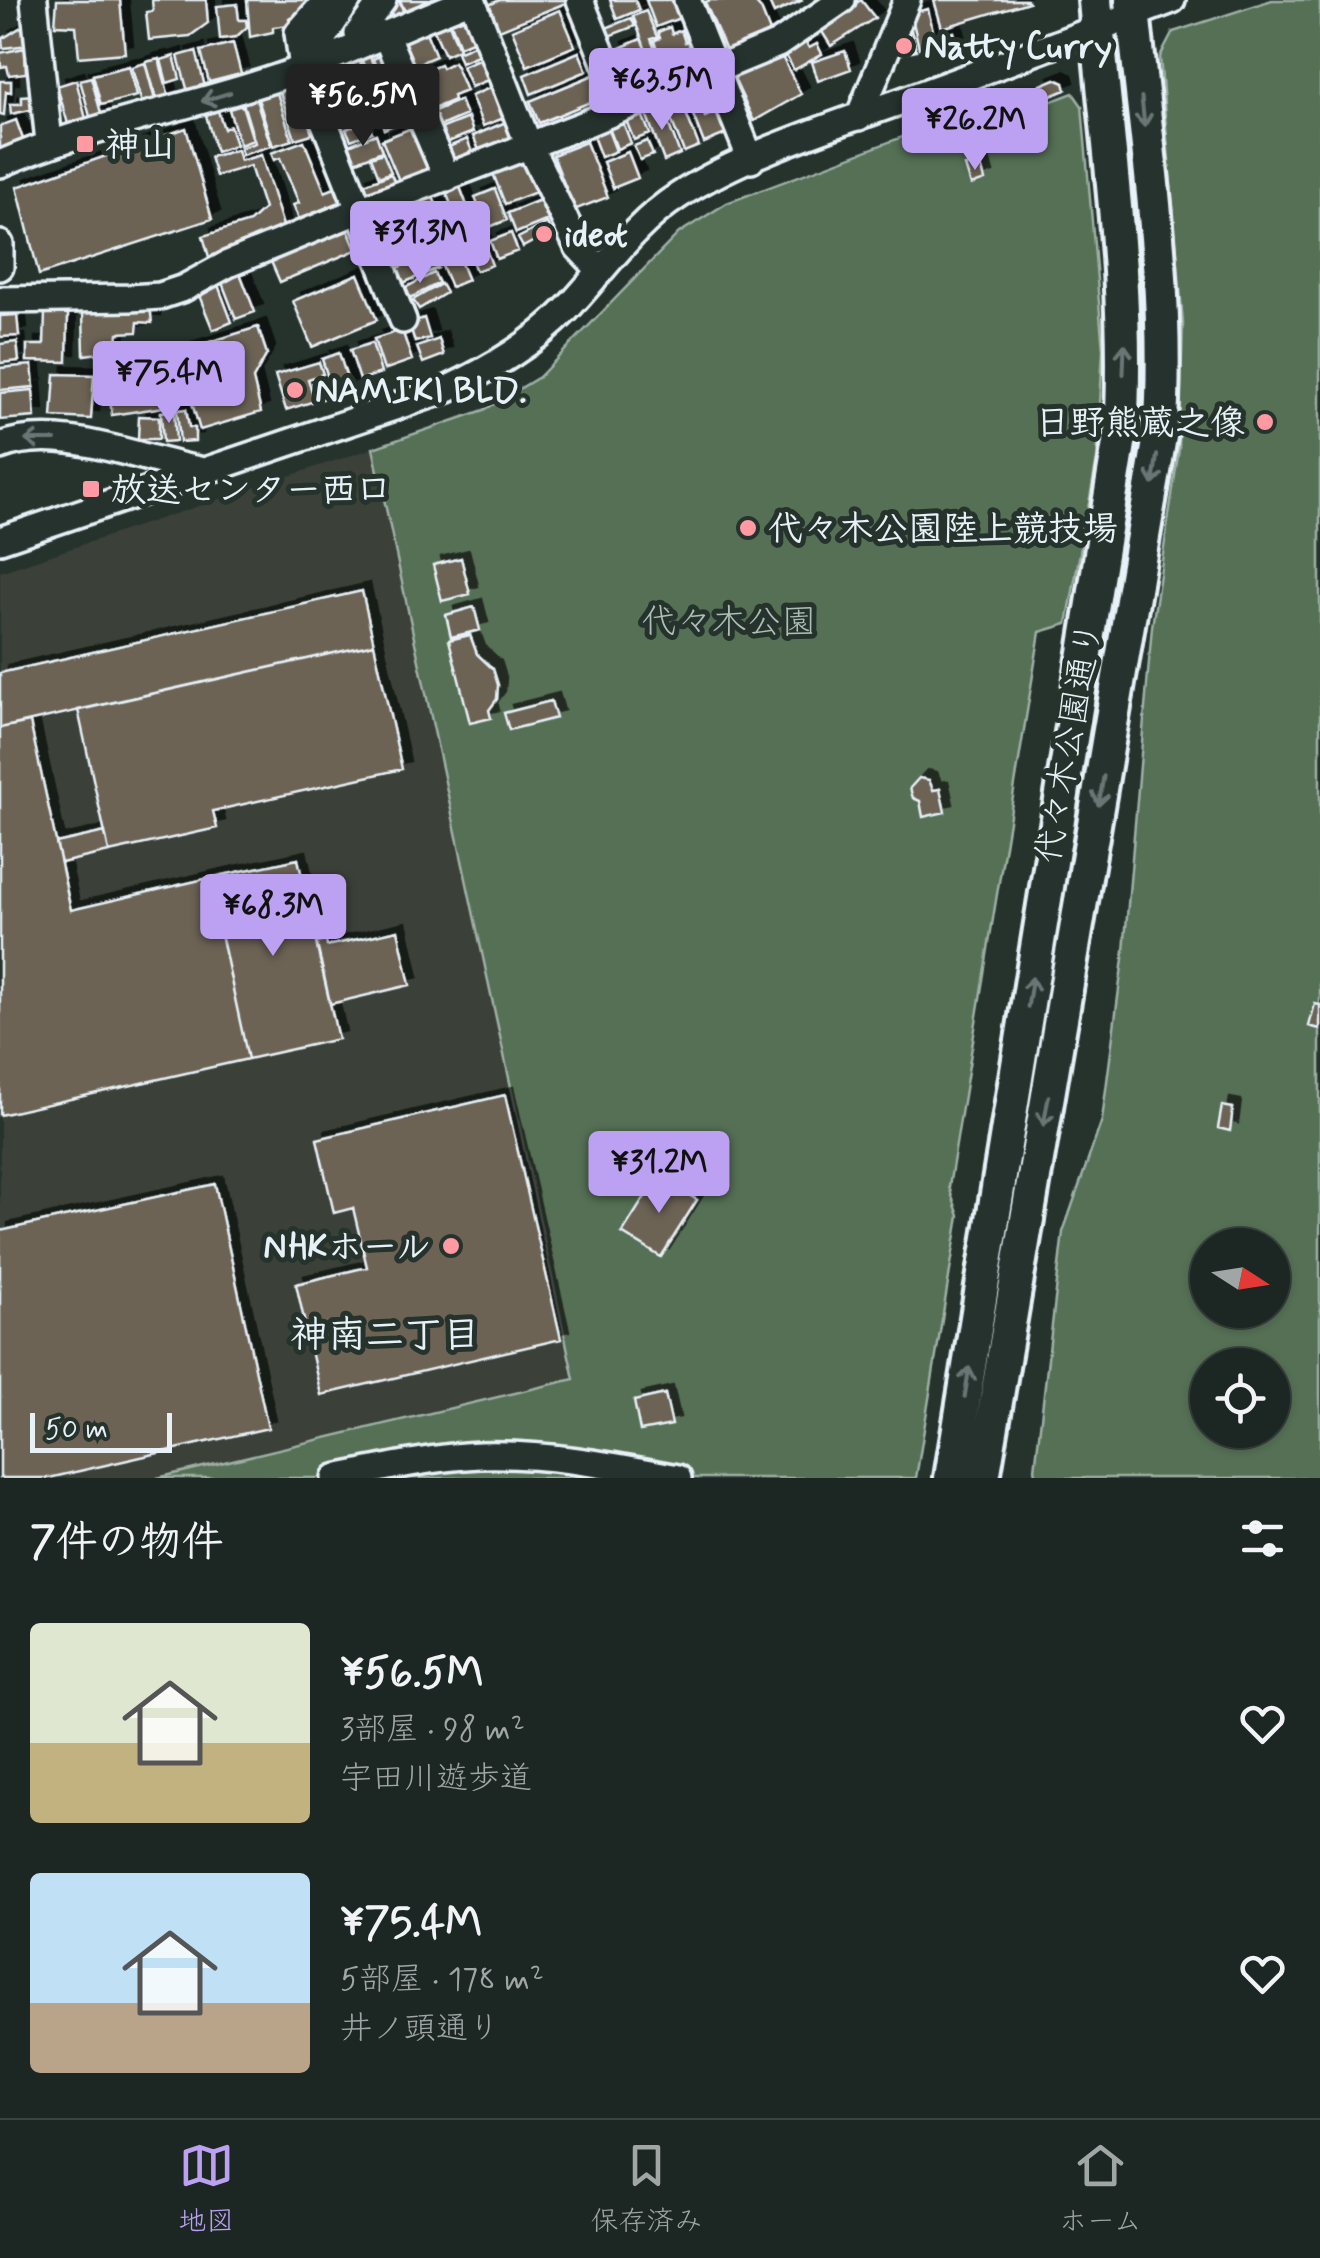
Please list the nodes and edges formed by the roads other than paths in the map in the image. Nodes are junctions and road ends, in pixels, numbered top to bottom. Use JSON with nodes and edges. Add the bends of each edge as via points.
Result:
{"nodes":[{"id":1,"x":34,"y":0,"type":"edge"},
{"id":2,"x":327,"y":0,"type":"edge"},
{"id":3,"x":348,"y":0,"type":"edge"},
{"id":4,"x":383,"y":0,"type":"edge"},
{"id":5,"x":471,"y":0,"type":"edge"},
{"id":6,"x":580,"y":0,"type":"edge"},
{"id":7,"x":686,"y":0,"type":"edge"},
{"id":8,"x":842,"y":0,"type":"edge"},
{"id":9,"x":907,"y":0,"type":"edge"},
{"id":10,"x":1172,"y":0,"type":"edge"},
{"id":11,"x":1133,"y":7,"type":"edge"},
{"id":12,"x":1096,"y":15,"type":"edge"},
{"id":13,"x":374,"y":40,"type":"junction"},
{"id":14,"x":303,"y":68,"type":"junction"},
{"id":15,"x":713,"y":72,"type":"junction"},
{"id":16,"x":623,"y":107,"type":"junction"},
{"id":17,"x":859,"y":117,"type":"junction"},
{"id":18,"x":49,"y":142,"type":"junction"},
{"id":19,"x":528,"y":143,"type":"junction"},
{"id":20,"x":751,"y":160,"type":"junction"},
{"id":21,"x":0,"y":164,"type":"edge"},
{"id":22,"x":446,"y":178,"type":"junction"},
{"id":23,"x":360,"y":210,"type":"junction"},
{"id":24,"x":0,"y":244,"type":"edge"},
{"id":25,"x":0,"y":267,"type":"edge"},
{"id":26,"x":600,"y":269,"type":"junction"},
{"id":27,"x":0,"y":300,"type":"edge"},
{"id":28,"x":403,"y":320,"type":"dead end"},
{"id":29,"x":0,"y":446,"type":"edge"},
{"id":30,"x":204,"y":471,"type":"junction"},
{"id":31,"x":0,"y":540,"type":"edge"},
{"id":32,"x":336,"y":1478,"type":"edge"},
{"id":33,"x":678,"y":1478,"type":"edge"},
{"id":34,"x":951,"y":1478,"type":"edge"},
{"id":35,"x":983,"y":1478,"type":"edge"}],
"edges":[{"from":1,"to":18,"type":"street"},
{"from":2,"to":14,"type":"street","via":[[298,33]]},
{"from":3,"to":14,"type":"street"},
{"from":4,"to":13,"type":"street","via":[[358,34]]},
{"from":5,"to":13,"type":"street"},
{"from":5,"to":19,"type":"street"},
{"from":6,"to":16,"type":"street"},
{"from":7,"to":15,"type":"street"},
{"from":8,"to":15,"type":"street","via":[[778,44]]},
{"from":9,"to":17,"type":"street"},
{"from":10,"to":11,"type":"street"},
{"from":11,"to":12,"type":"street"},
{"from":11,"to":35,"type":"main road","name":"代々木公園通り","one_way":true,"via":[[1159,269],[1160,436]]},
{"from":12,"to":17,"type":"street"},
{"from":34,"to":12,"type":"main road","name":"代々木公園通り","one_way":true,"via":[[1120,431],[1121,274]]},
{"from":13,"to":14,"type":"street"},
{"from":13,"to":22,"type":"street"},
{"from":14,"to":18,"type":"street","one_way":true},
{"from":14,"to":23,"type":"street"},
{"from":15,"to":16,"type":"street"},
{"from":15,"to":20,"type":"street"},
{"from":16,"to":19,"type":"street"},
{"from":17,"to":20,"type":"street"},
{"from":18,"to":21,"type":"street"},
{"from":19,"to":22,"type":"street"},
{"from":19,"to":26,"type":"street","via":[[578,247]]},
{"from":20,"to":26,"type":"street","via":[[648,217]]},
{"from":22,"to":23,"type":"street"},
{"from":23,"to":27,"type":"street","via":[[160,296]]},
{"from":23,"to":28,"type":"street"},
{"from":24,"to":25,"type":"street"},
{"from":26,"to":30,"type":"street","via":[[566,309],[488,370]]},
{"from":30,"to":29,"type":"street","one_way":true,"via":[[84,442],[38,438]]},
{"from":30,"to":31,"type":"street"},
{"from":32,"to":33,"type":"street","via":[[479,1455]]}]}
